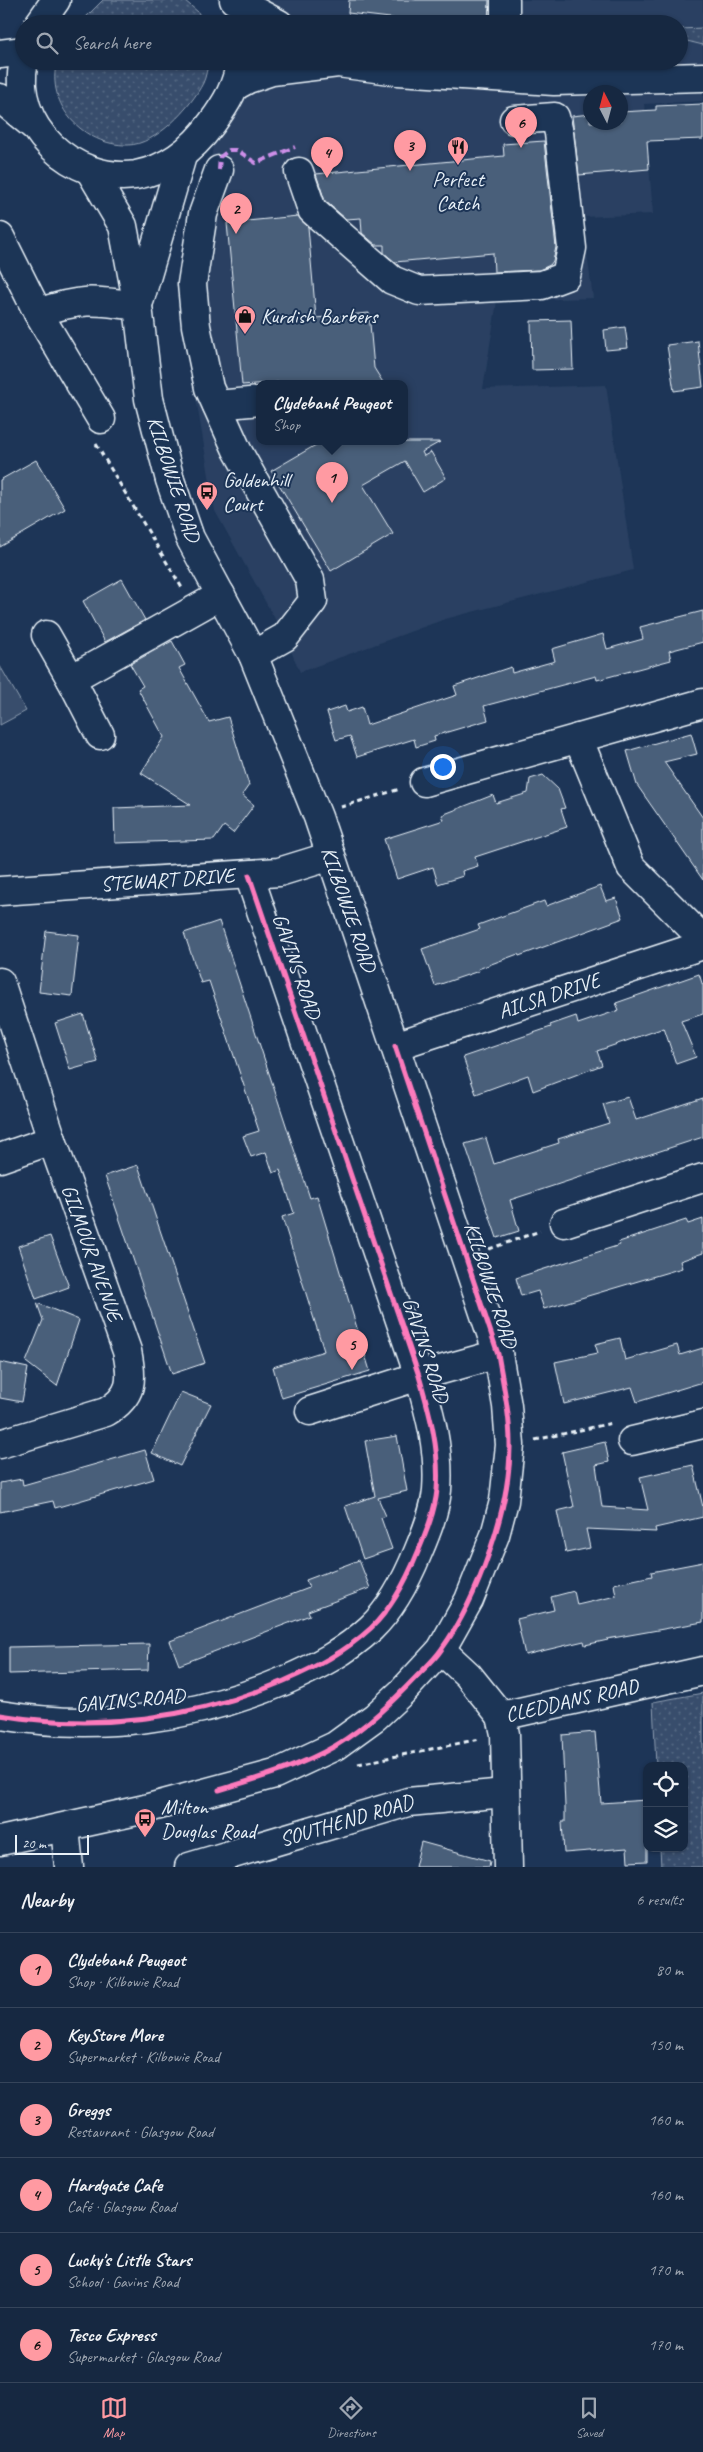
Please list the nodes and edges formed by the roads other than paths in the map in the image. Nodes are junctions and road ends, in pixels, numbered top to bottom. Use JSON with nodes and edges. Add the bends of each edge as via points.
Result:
{"nodes":[{"id":1,"x":56,"y":0,"type":"edge"},
{"id":2,"x":229,"y":0,"type":"edge"},
{"id":3,"x":234,"y":0,"type":"edge"},
{"id":4,"x":505,"y":0,"type":"edge"},
{"id":5,"x":45,"y":15,"type":"edge"},
{"id":6,"x":234,"y":15,"type":"edge"},
{"id":7,"x":262,"y":15,"type":"edge"},
{"id":8,"x":505,"y":15,"type":"edge"},
{"id":9,"x":15,"y":52,"type":"edge"},
{"id":10,"x":0,"y":54,"type":"edge"},
{"id":11,"x":23,"y":70,"type":"edge"},
{"id":12,"x":279,"y":70,"type":"edge"},
{"id":13,"x":391,"y":70,"type":"edge"},
{"id":14,"x":505,"y":70,"type":"edge"},
{"id":15,"x":237,"y":74,"type":"edge"},
{"id":16,"x":703,"y":77,"type":"edge"},
{"id":17,"x":554,"y":81,"type":"junction"},
{"id":18,"x":0,"y":98,"type":"edge"},
{"id":19,"x":555,"y":117,"type":"junction"},
{"id":20,"x":514,"y":120,"type":"dead end"},
{"id":21,"x":34,"y":126,"type":"junction"},
{"id":22,"x":182,"y":156,"type":"junction"},
{"id":23,"x":218,"y":170,"type":"dead end"},
{"id":24,"x":91,"y":172,"type":"junction"},
{"id":25,"x":299,"y":172,"type":"dead end"},
{"id":26,"x":0,"y":237,"type":"edge"},
{"id":27,"x":138,"y":306,"type":"junction"},
{"id":28,"x":38,"y":313,"type":"junction"},
{"id":29,"x":256,"y":401,"type":"edge"},
{"id":30,"x":217,"y":405,"type":"junction"},
{"id":31,"x":98,"y":430,"type":"road end"},
{"id":32,"x":220,"y":595,"type":"junction"},
{"id":33,"x":46,"y":636,"type":"dead end"},
{"id":34,"x":253,"y":655,"type":"junction"},
{"id":35,"x":70,"y":679,"type":"junction"},
{"id":36,"x":703,"y":703,"type":"edge"},
{"id":37,"x":100,"y":735,"type":"dead end"},
{"id":38,"x":578,"y":738,"type":"junction"},
{"id":39,"x":424,"y":782,"type":"road end"},
{"id":40,"x":332,"y":856,"type":"junction"},
{"id":41,"x":249,"y":875,"type":"junction"},
{"id":42,"x":0,"y":891,"type":"edge"},
{"id":43,"x":703,"y":939,"type":"edge"},
{"id":44,"x":703,"y":945,"type":"edge"},
{"id":45,"x":0,"y":982,"type":"edge"},
{"id":46,"x":396,"y":1046,"type":"junction"},
{"id":47,"x":52,"y":1140,"type":"junction"},
{"id":48,"x":0,"y":1158,"type":"edge"},
{"id":49,"x":703,"y":1178,"type":"edge"},
{"id":50,"x":564,"y":1223,"type":"road end"},
{"id":51,"x":498,"y":1354,"type":"junction"},
{"id":52,"x":419,"y":1376,"type":"junction"},
{"id":53,"x":310,"y":1411,"type":"dead end"},
{"id":54,"x":703,"y":1424,"type":"edge"},
{"id":55,"x":632,"y":1441,"type":"road end"},
{"id":56,"x":0,"y":1444,"type":"edge"},
{"id":57,"x":441,"y":1650,"type":"junction"},
{"id":58,"x":703,"y":1671,"type":"edge"},
{"id":59,"x":0,"y":1716,"type":"edge"},
{"id":60,"x":503,"y":1725,"type":"junction"},
{"id":61,"x":505,"y":1793,"type":"junction"},
{"id":62,"x":65,"y":1828,"type":"junction"},
{"id":63,"x":0,"y":1841,"type":"edge"},
{"id":64,"x":69,"y":1867,"type":"edge"},
{"id":65,"x":190,"y":1867,"type":"edge"},
{"id":66,"x":508,"y":1867,"type":"edge"}],
"edges":[{"from":1,"to":5,"type":"street"},
{"from":2,"to":6,"type":"street"},
{"from":3,"to":7,"type":"street"},
{"from":4,"to":8,"type":"street"},
{"from":9,"to":10,"type":"street"},
{"from":11,"to":21,"type":"street","via":[[24,99]]},
{"from":12,"to":15,"type":"street","via":[[248,79]]},
{"from":13,"to":14,"type":"street"},
{"from":14,"to":17,"type":"street"},
{"from":15,"to":22,"type":"street","via":[[206,132]]},
{"from":16,"to":17,"type":"street"},
{"from":17,"to":19,"type":"street"},
{"from":18,"to":21,"type":"street"},
{"from":19,"to":20,"type":"street"},
{"from":19,"to":25,"type":"street","via":[[566,177],[572,248],[566,276],[542,285],[419,291],[392,280],[312,210]]},
{"from":21,"to":24,"type":"street","via":[[56,150]]},
{"from":22,"to":24,"type":"street","via":[[136,174]]},
{"from":22,"to":27,"type":"street","name":"KILBOWIE ROAD"},
{"from":23,"to":30,"type":"street","via":[[203,214],[192,284],[196,326]]},
{"from":24,"to":27,"type":"street","name":"KILBOWIE ROAD","via":[[123,226]]},
{"from":26,"to":28,"type":"street"},
{"from":27,"to":28,"type":"street","via":[[70,302]]},
{"from":27,"to":32,"type":"street","name":"KILBOWIE ROAD","via":[[149,398],[168,471],[190,538]]},
{"from":28,"to":31,"type":"street"},
{"from":29,"to":30,"type":"street"},
{"from":30,"to":34,"type":"street","via":[[237,450],[310,580],[313,601],[284,637]]},
{"from":32,"to":34,"type":"street","name":"KILBOWIE ROAD"},
{"from":32,"to":35,"type":"street"},
{"from":33,"to":35,"type":"street"},
{"from":34,"to":40,"type":"street","name":"KILBOWIE ROAD"},
{"from":35,"to":37,"type":"street"},
{"from":36,"to":38,"type":"street"},
{"from":38,"to":39,"type":"street"},
{"from":38,"to":43,"type":"street","via":[[631,867]]},
{"from":40,"to":41,"type":"street","name":"STEWART DRIVE","via":[[279,872]]},
{"from":40,"to":46,"type":"street","name":"KILBOWIE ROAD"},
{"from":41,"to":42,"type":"street","name":"STEWART DRIVE"},
{"from":41,"to":52,"type":"street","name":"GAVINS ROAD"},
{"from":44,"to":46,"type":"street","name":"AILSA DRIVE"},
{"from":45,"to":47,"type":"street","name":"GILMOUR AVENUE"},
{"from":46,"to":51,"type":"street","name":"KILBOWIE ROAD"},
{"from":47,"to":48,"type":"street"},
{"from":47,"to":56,"type":"street","name":"GILMOUR AVENUE","via":[[127,1351],[130,1382],[127,1394],[106,1412]]},
{"from":49,"to":50,"type":"street"},
{"from":51,"to":52,"type":"street"},
{"from":51,"to":57,"type":"street","name":"KILBOWIE ROAD","via":[[510,1445],[504,1501],[495,1535],[469,1600]]},
{"from":52,"to":53,"type":"street"},
{"from":52,"to":59,"type":"street","name":"GAVINS ROAD","via":[[436,1449],[437,1493],[426,1533],[394,1600],[371,1627],[339,1654],[310,1670],[230,1702],[157,1718],[98,1722]]},
{"from":54,"to":55,"type":"street"},
{"from":57,"to":60,"type":"street","name":"CLEDDANS ROAD","via":[[468,1675]]},
{"from":57,"to":62,"type":"street","name":"KILBOWIE ROAD","via":[[375,1718],[335,1746],[275,1774]]},
{"from":58,"to":60,"type":"street","name":"CLEDDANS ROAD"},
{"from":60,"to":61,"type":"street"},
{"from":61,"to":65,"type":"street","name":"SOUTHEND ROAD","via":[[408,1802]]},
{"from":61,"to":66,"type":"street"},
{"from":62,"to":63,"type":"street","name":"KILBOWIE ROAD"},
{"from":62,"to":64,"type":"street"}]}
